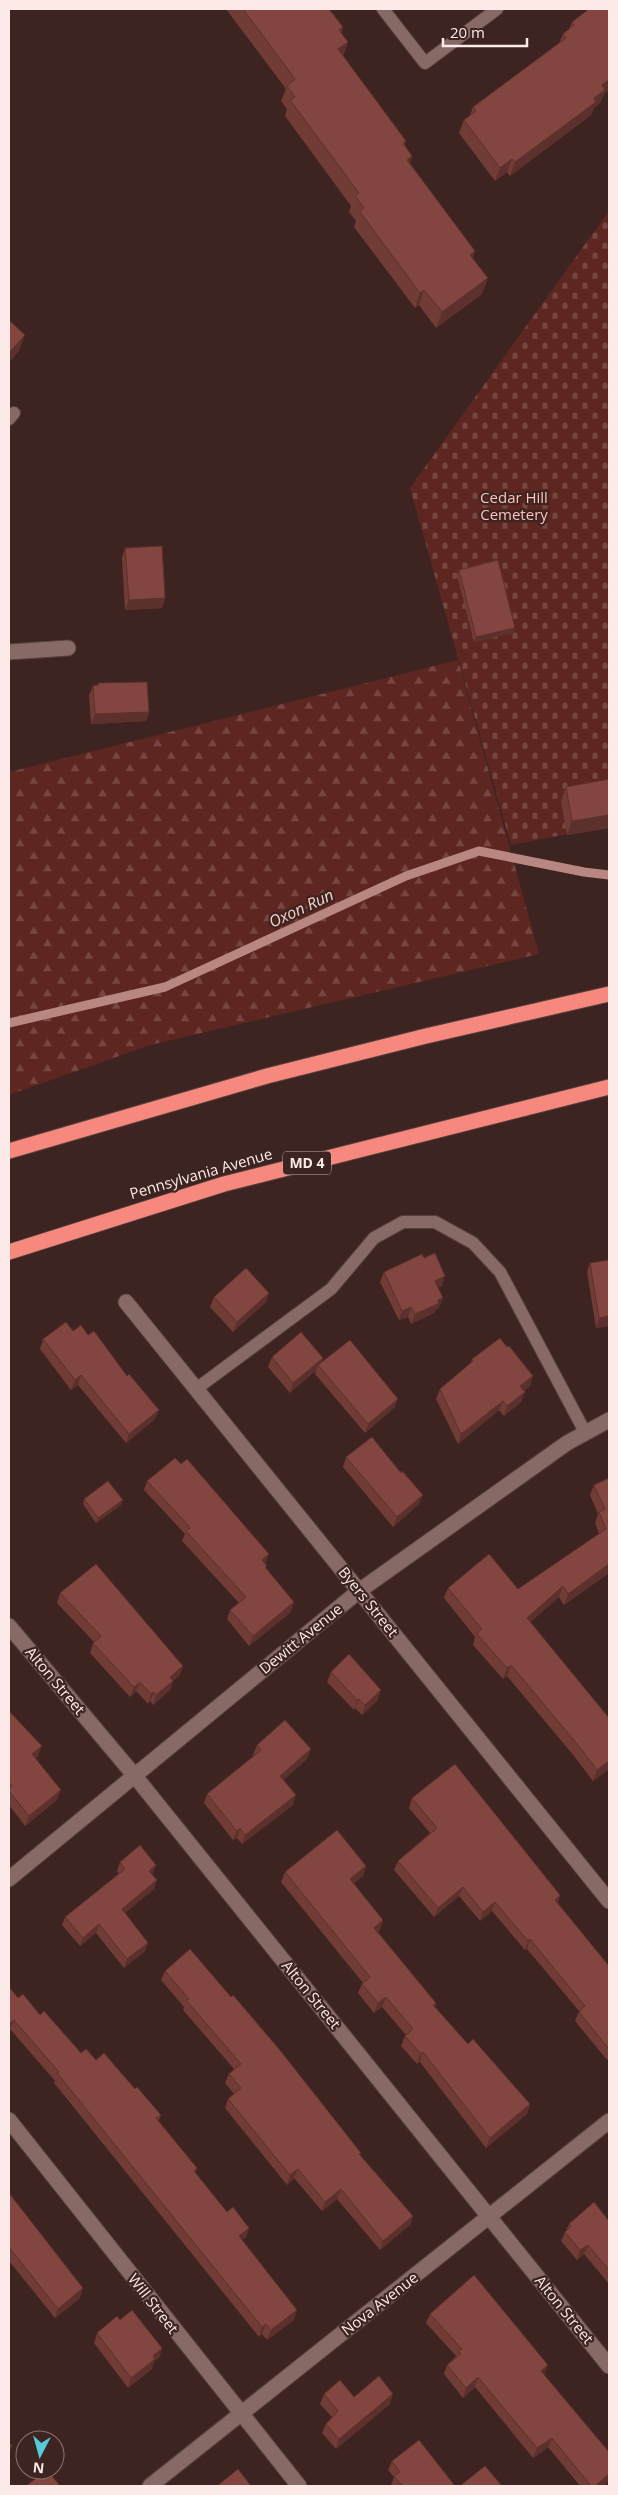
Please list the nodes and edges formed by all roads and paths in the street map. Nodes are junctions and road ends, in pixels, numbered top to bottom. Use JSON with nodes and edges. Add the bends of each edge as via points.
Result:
{"nodes":[{"id":1,"x":383,"y":9,"type":"edge"},
{"id":2,"x":497,"y":9,"type":"edge"},
{"id":3,"x":68,"y":648,"type":"dead end"},
{"id":4,"x":9,"y":652,"type":"edge"},
{"id":5,"x":609,"y":994,"type":"edge"},
{"id":6,"x":609,"y":1088,"type":"edge"},
{"id":7,"x":9,"y":1151,"type":"edge"},
{"id":8,"x":46,"y":1240,"type":"junction"},
{"id":9,"x":9,"y":1252,"type":"edge"},
{"id":10,"x":9,"y":1258,"type":"edge"},
{"id":11,"x":126,"y":1302,"type":"dead end"},
{"id":12,"x":196,"y":1389,"type":"junction"},
{"id":13,"x":609,"y":1420,"type":"edge"},
{"id":14,"x":585,"y":1432,"type":"junction"},
{"id":15,"x":359,"y":1591,"type":"junction"},
{"id":16,"x":9,"y":1626,"type":"edge"},
{"id":17,"x":134,"y":1775,"type":"junction"},
{"id":18,"x":9,"y":1880,"type":"edge"},
{"id":19,"x":609,"y":1901,"type":"edge"},
{"id":20,"x":9,"y":2120,"type":"edge"},
{"id":21,"x":609,"y":2121,"type":"edge"},
{"id":22,"x":489,"y":2217,"type":"junction"},
{"id":23,"x":609,"y":2366,"type":"edge"},
{"id":24,"x":241,"y":2414,"type":"junction"},
{"id":25,"x":150,"y":2486,"type":"edge"},
{"id":26,"x":299,"y":2486,"type":"edge"}],
"edges":[{"from":1,"to":2,"type":"lane","via":[[425,63]]},
{"from":3,"to":4,"type":"street"},
{"from":5,"to":7,"type":"highway","via":[[268,1076]]},
{"from":6,"to":8,"type":"highway","name":"Pennsylvania Avenue","number":"MD 4","via":[[224,1184]]},
{"from":8,"to":9,"type":"highway","name":"Pennsylvania Avenue","number":"MD 4"},
{"from":8,"to":10,"type":"highway"},
{"from":11,"to":12,"type":"street","name":"Byers Street"},
{"from":12,"to":14,"type":"lane","via":[[331,1289],[374,1238],[403,1222],[435,1222],[473,1243],[500,1272]]},
{"from":12,"to":15,"type":"street","name":"Byers Street"},
{"from":13,"to":14,"type":"street","name":"Dewitt Avenue"},
{"from":14,"to":15,"type":"street","name":"Dewitt Avenue"},
{"from":15,"to":17,"type":"street","name":"Dewitt Avenue"},
{"from":15,"to":19,"type":"street","name":"Byers Street"},
{"from":16,"to":17,"type":"street","name":"Alton Street"},
{"from":17,"to":18,"type":"street","name":"Dewitt Avenue"},
{"from":17,"to":22,"type":"street","name":"Alton Street"},
{"from":20,"to":24,"type":"street","name":"Will Street"},
{"from":21,"to":22,"type":"street","name":"Nova Avenue"},
{"from":22,"to":23,"type":"street","name":"Alton Street"},
{"from":22,"to":24,"type":"street","name":"Nova Avenue"},
{"from":24,"to":25,"type":"street","name":"Nova Avenue"},
{"from":24,"to":26,"type":"street","name":"Will Street"}]}
